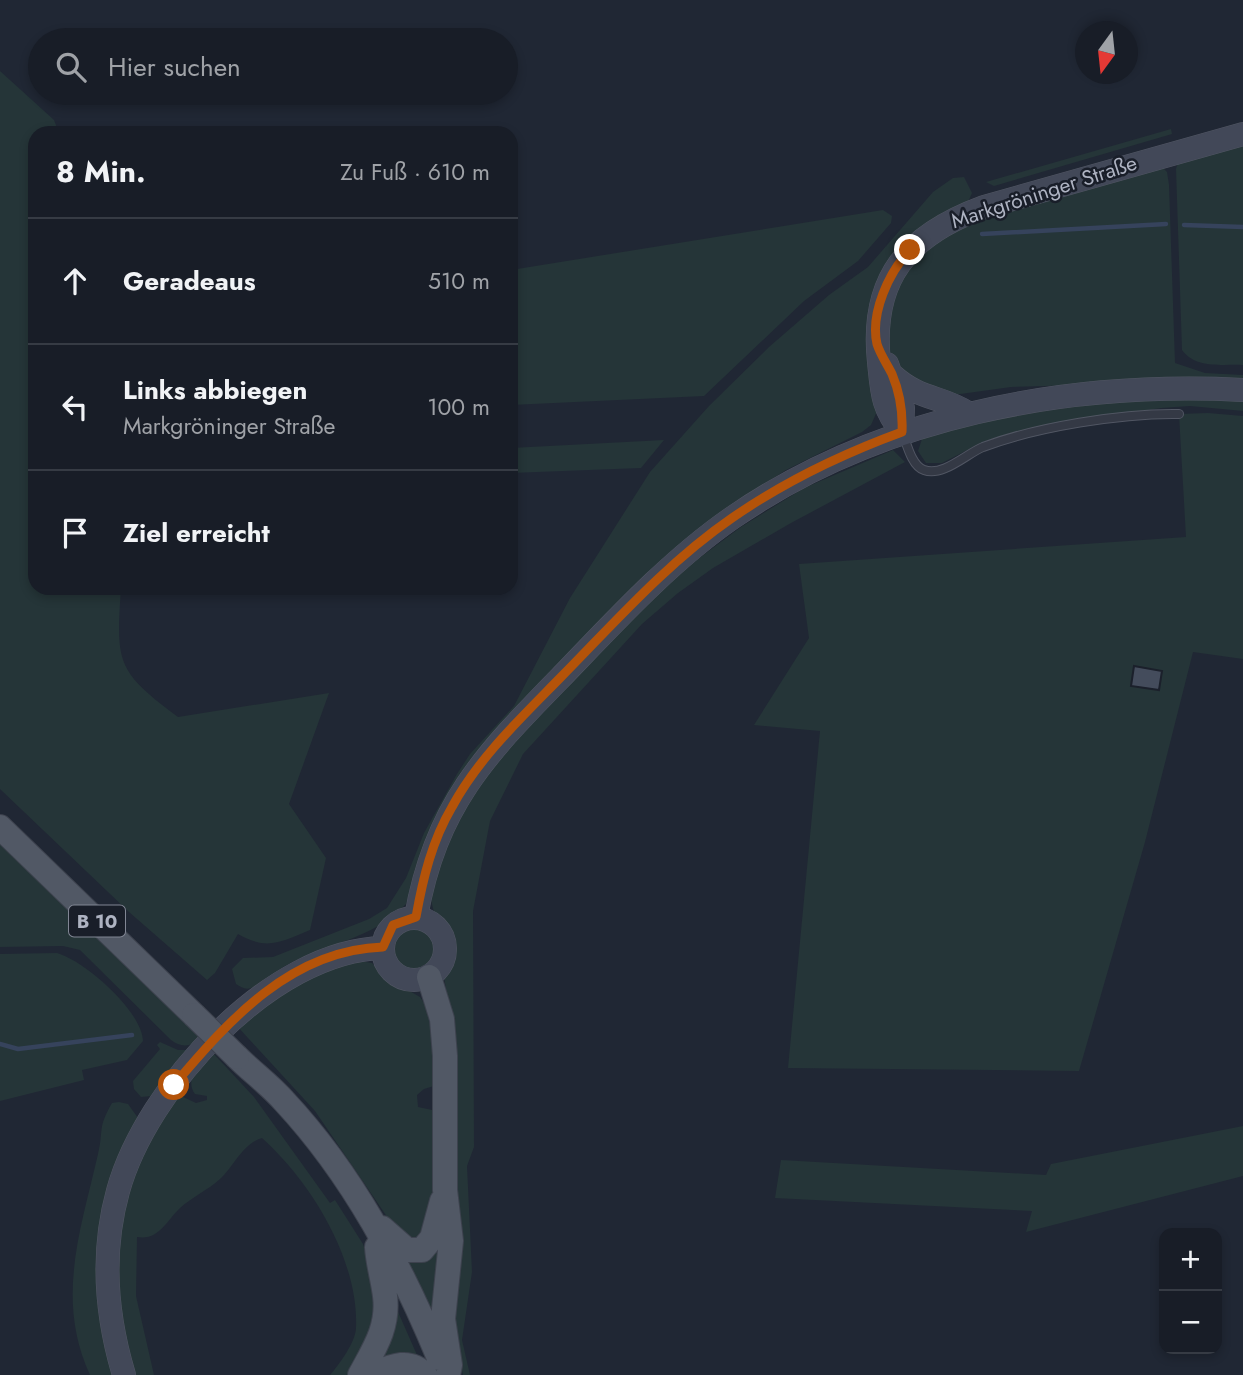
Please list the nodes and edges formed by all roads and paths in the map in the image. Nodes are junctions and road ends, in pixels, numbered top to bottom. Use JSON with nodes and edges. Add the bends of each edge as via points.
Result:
{"nodes":[{"id":1,"x":1243,"y":134,"type":"edge"},
{"id":2,"x":877,"y":344,"type":"junction"},
{"id":3,"x":892,"y":375,"type":"junction"},
{"id":4,"x":1243,"y":390,"type":"edge"},
{"id":5,"x":968,"y":413,"type":"junction"},
{"id":6,"x":1179,"y":414,"type":"dead end"},
{"id":7,"x":902,"y":432,"type":"junction"},
{"id":8,"x":0,"y":827,"type":"edge"},
{"id":9,"x":416,"y":917,"type":"junction"},
{"id":10,"x":383,"y":947,"type":"junction"},
{"id":11,"x":429,"y":977,"type":"junction"},
{"id":12,"x":266,"y":1086,"type":"junction"},
{"id":13,"x":445,"y":1190,"type":"junction"},
{"id":14,"x":373,"y":1222,"type":"junction"},
{"id":15,"x":377,"y":1247,"type":"junction"},
{"id":16,"x":124,"y":1375,"type":"edge"},
{"id":17,"x":360,"y":1375,"type":"edge"},
{"id":18,"x":371,"y":1375,"type":"edge"},
{"id":19,"x":425,"y":1375,"type":"edge"},
{"id":20,"x":436,"y":1375,"type":"edge"},
{"id":21,"x":447,"y":1375,"type":"edge"}],
"edges":[{"from":1,"to":2,"type":"main road","name":"Markgröninger Straße","via":[[1075,179],[941,226],[908,251],[889,280],[879,308]]},
{"from":2,"to":3,"type":"main road","name":"Markgröninger Straße"},
{"from":2,"to":7,"type":"main road","name":"Markgröninger Straße","via":[[886,411]]},
{"from":3,"to":5,"type":"main road","via":[[922,397],[951,402]]},
{"from":3,"to":7,"type":"main road","name":"Markgröninger Straße","via":[[903,408]]},
{"from":4,"to":5,"type":"main road","via":[[1108,394]]},
{"from":5,"to":7,"type":"main road"},
{"from":6,"to":7,"type":"lane","via":[[1132,416],[1023,436],[980,448],[936,471],[916,465]]},
{"from":7,"to":9,"type":"main road","via":[[794,480],[731,519],[601,635],[471,777],[433,847]]},
{"from":8,"to":12,"type":"main road","number":"B 10","bridge":true},
{"from":9,"to":10,"type":"main road","via":[[393,925]]},
{"from":9,"to":11,"type":"main road","via":[[438,928],[445,942],[441,966]]},
{"from":10,"to":11,"type":"main road","via":[[394,973],[407,980]]},
{"from":10,"to":16,"type":"main road","via":[[310,964],[267,989],[204,1050],[154,1112],[124,1171],[108,1250],[110,1315]]},
{"from":11,"to":13,"type":"main road","via":[[444,1031]]},
{"from":12,"to":14,"type":"main road","number":"B 10","via":[[306,1126]]},
{"from":12,"to":15,"type":"main road","number":"B 10"},
{"from":13,"to":14,"type":"main road","via":[[432,1238],[422,1250],[407,1250]]},
{"from":13,"to":21,"type":"main road","via":[[451,1226],[443,1319],[450,1365]]},
{"from":14,"to":21,"type":"main road","number":"B 10"},
{"from":15,"to":17,"type":"main road","via":[[385,1321],[375,1351]]},
{"from":15,"to":20,"type":"main road","number":"B 10"},
{"from":18,"to":19,"type":"main road","via":[[404,1364]]}]}
